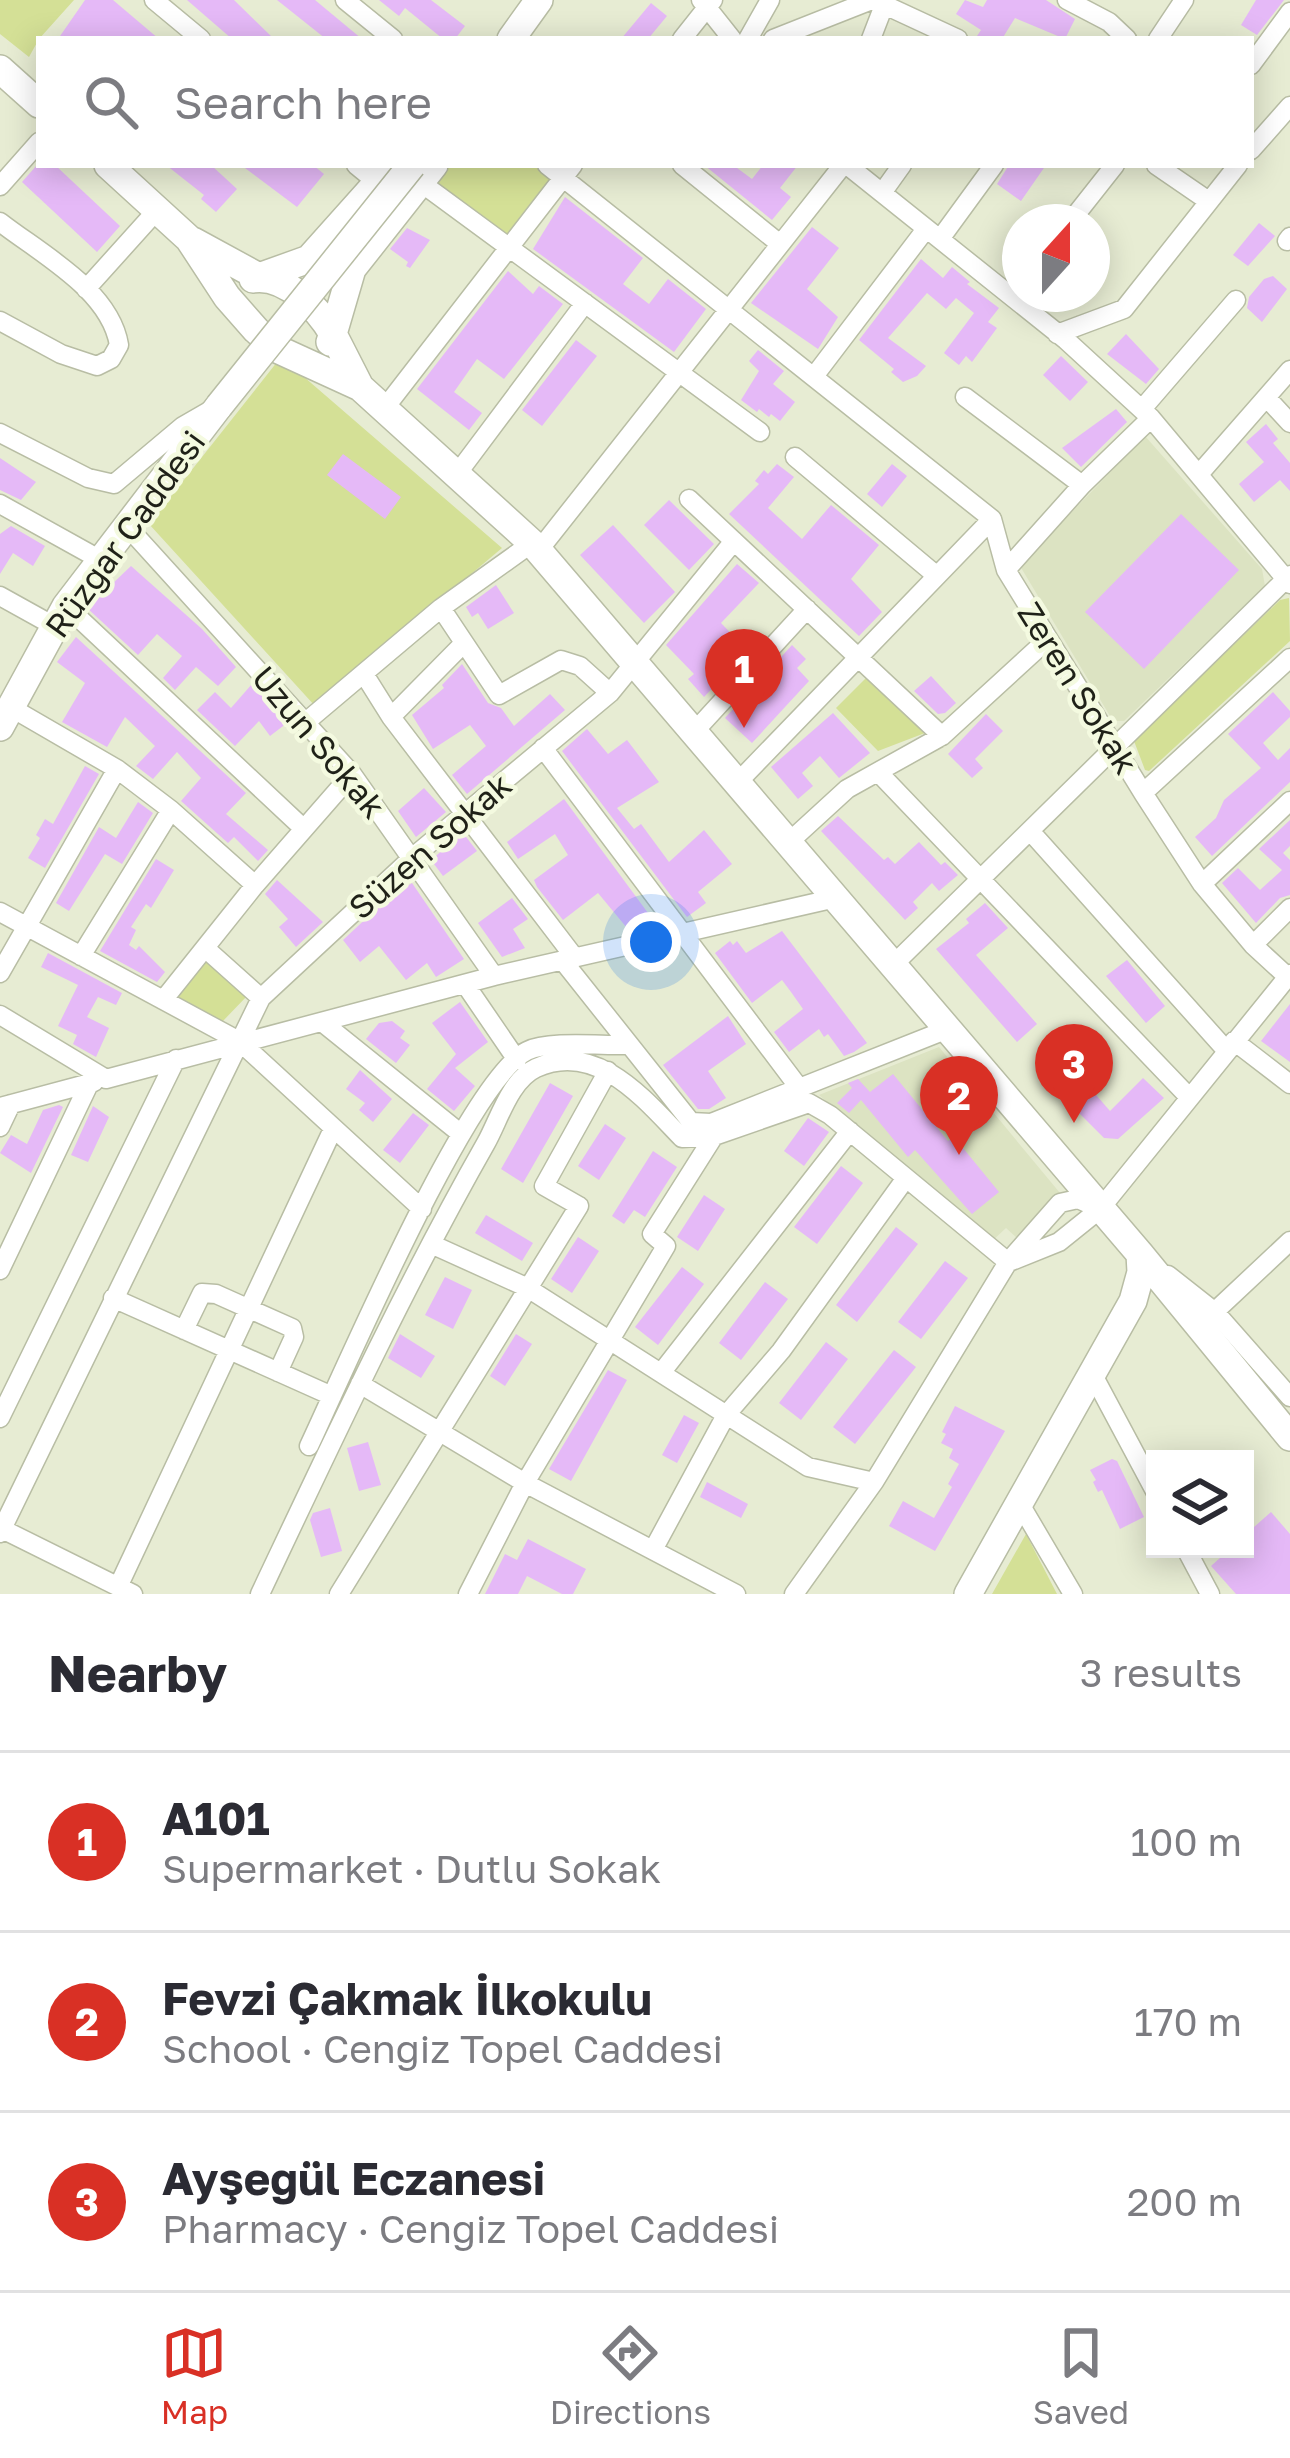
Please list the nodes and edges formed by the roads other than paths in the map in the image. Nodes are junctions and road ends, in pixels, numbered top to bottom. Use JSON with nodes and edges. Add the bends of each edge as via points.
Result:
{"nodes":[{"id":1,"x":154,"y":0,"type":"edge"},
{"id":2,"x":345,"y":0,"type":"edge"},
{"id":3,"x":539,"y":0,"type":"edge"},
{"id":4,"x":561,"y":0,"type":"edge"},
{"id":5,"x":770,"y":0,"type":"edge"},
{"id":6,"x":1066,"y":0,"type":"edge"},
{"id":7,"x":1184,"y":0,"type":"edge"},
{"id":8,"x":879,"y":1,"type":"edge"},
{"id":9,"x":707,"y":3,"type":"edge"},
{"id":10,"x":1290,"y":12,"type":"edge"},
{"id":11,"x":1109,"y":22,"type":"junction"},
{"id":12,"x":516,"y":29,"type":"edge"},
{"id":13,"x":197,"y":36,"type":"edge"},
{"id":14,"x":389,"y":36,"type":"edge"},
{"id":15,"x":684,"y":36,"type":"edge"},
{"id":16,"x":730,"y":36,"type":"edge"},
{"id":17,"x":750,"y":36,"type":"edge"},
{"id":18,"x":780,"y":36,"type":"edge"},
{"id":19,"x":873,"y":36,"type":"edge"},
{"id":20,"x":952,"y":36,"type":"edge"},
{"id":21,"x":1098,"y":36,"type":"edge"},
{"id":22,"x":1124,"y":36,"type":"edge"},
{"id":23,"x":1160,"y":36,"type":"edge"},
{"id":24,"x":1254,"y":61,"type":"edge"},
{"id":25,"x":0,"y":69,"type":"edge"},
{"id":26,"x":36,"y":101,"type":"edge"},
{"id":27,"x":1290,"y":106,"type":"edge"},
{"id":28,"x":36,"y":145,"type":"edge"},
{"id":29,"x":1254,"y":147,"type":"edge"},
{"id":30,"x":111,"y":168,"type":"edge"},
{"id":31,"x":686,"y":168,"type":"edge"},
{"id":32,"x":843,"y":168,"type":"edge"},
{"id":33,"x":849,"y":168,"type":"edge"},
{"id":34,"x":900,"y":168,"type":"edge"},
{"id":35,"x":991,"y":168,"type":"edge"},
{"id":36,"x":1113,"y":168,"type":"edge"},
{"id":37,"x":1160,"y":168,"type":"edge"},
{"id":38,"x":1235,"y":168,"type":"edge"},
{"id":39,"x":561,"y":169,"type":"edge"},
{"id":40,"x":375,"y":171,"type":"edge"},
{"id":41,"x":422,"y":171,"type":"edge"},
{"id":42,"x":0,"y":187,"type":"edge"},
{"id":43,"x":882,"y":193,"type":"junction"},
{"id":44,"x":1207,"y":200,"type":"junction"},
{"id":45,"x":1084,"y":204,"type":"edge"},
{"id":46,"x":158,"y":209,"type":"junction"},
{"id":47,"x":0,"y":222,"type":"edge"},
{"id":48,"x":933,"y":234,"type":"junction"},
{"id":49,"x":189,"y":239,"type":"junction"},
{"id":50,"x":780,"y":244,"type":"junction"},
{"id":51,"x":508,"y":248,"type":"junction"},
{"id":52,"x":260,"y":277,"type":"junction"},
{"id":53,"x":1002,"y":281,"type":"edge"},
{"id":54,"x":86,"y":289,"type":"junction"},
{"id":55,"x":1236,"y":299,"type":"dead end"},
{"id":56,"x":585,"y":303,"type":"junction"},
{"id":57,"x":730,"y":308,"type":"junction"},
{"id":58,"x":1038,"y":312,"type":"edge"},
{"id":59,"x":241,"y":314,"type":"junction"},
{"id":60,"x":0,"y":321,"type":"edge"},
{"id":61,"x":333,"y":334,"type":"junction"},
{"id":62,"x":1062,"y":337,"type":"junction"},
{"id":63,"x":292,"y":357,"type":"junction"},
{"id":64,"x":1290,"y":370,"type":"edge"},
{"id":65,"x":680,"y":371,"type":"junction"},
{"id":66,"x":815,"y":375,"type":"junction"},
{"id":67,"x":360,"y":387,"type":"junction"},
{"id":68,"x":965,"y":397,"type":"dead end"},
{"id":69,"x":1267,"y":398,"type":"junction"},
{"id":70,"x":218,"y":406,"type":"junction"},
{"id":71,"x":384,"y":409,"type":"junction"},
{"id":72,"x":1147,"y":414,"type":"junction"},
{"id":73,"x":1290,"y":423,"type":"edge"},
{"id":74,"x":760,"y":432,"type":"dead end"},
{"id":75,"x":0,"y":433,"type":"edge"},
{"id":76,"x":795,"y":457,"type":"dead end"},
{"id":77,"x":1200,"y":473,"type":"junction"},
{"id":78,"x":457,"y":474,"type":"junction"},
{"id":79,"x":1082,"y":485,"type":"junction"},
{"id":80,"x":689,"y":499,"type":"dead end"},
{"id":81,"x":0,"y":504,"type":"edge"},
{"id":82,"x":992,"y":519,"type":"junction"},
{"id":83,"x":124,"y":524,"type":"junction"},
{"id":84,"x":734,"y":541,"type":"junction"},
{"id":85,"x":536,"y":546,"type":"junction"},
{"id":86,"x":99,"y":559,"type":"junction"},
{"id":87,"x":1006,"y":570,"type":"junction"},
{"id":88,"x":937,"y":576,"type":"junction"},
{"id":89,"x":1288,"y":580,"type":"edge"},
{"id":90,"x":0,"y":596,"type":"edge"},
{"id":91,"x":441,"y":608,"type":"junction"},
{"id":92,"x":807,"y":609,"type":"junction"},
{"id":93,"x":60,"y":616,"type":"junction"},
{"id":94,"x":1048,"y":639,"type":"junction"},
{"id":95,"x":464,"y":643,"type":"junction"},
{"id":96,"x":858,"y":658,"type":"junction"},
{"id":97,"x":1290,"y":658,"type":"edge"},
{"id":98,"x":636,"y":662,"type":"junction"},
{"id":99,"x":364,"y":674,"type":"junction"},
{"id":100,"x":610,"y":693,"type":"junction"},
{"id":101,"x":391,"y":717,"type":"junction"},
{"id":102,"x":3,"y":721,"type":"edge"},
{"id":103,"x":307,"y":721,"type":"junction"},
{"id":104,"x":694,"y":732,"type":"junction"},
{"id":105,"x":942,"y":736,"type":"junction"},
{"id":106,"x":1115,"y":746,"type":"junction"},
{"id":107,"x":543,"y":748,"type":"junction"},
{"id":108,"x":117,"y":769,"type":"junction"},
{"id":109,"x":878,"y":772,"type":"junction"},
{"id":110,"x":352,"y":774,"type":"junction"},
{"id":111,"x":737,"y":783,"type":"junction"},
{"id":112,"x":1143,"y":793,"type":"junction"},
{"id":113,"x":1290,"y":801,"type":"edge"},
{"id":114,"x":171,"y":810,"type":"junction"},
{"id":115,"x":466,"y":814,"type":"junction"},
{"id":116,"x":304,"y":829,"type":"junction"},
{"id":117,"x":1030,"y":832,"type":"junction"},
{"id":118,"x":788,"y":843,"type":"junction"},
{"id":119,"x":413,"y":857,"type":"junction"},
{"id":120,"x":983,"y":881,"type":"junction"},
{"id":121,"x":1202,"y":884,"type":"junction"},
{"id":122,"x":255,"y":885,"type":"junction"},
{"id":123,"x":836,"y":898,"type":"junction"},
{"id":124,"x":1290,"y":908,"type":"edge"},
{"id":125,"x":0,"y":912,"type":"edge"},
{"id":126,"x":26,"y":926,"type":"junction"},
{"id":127,"x":680,"y":934,"type":"junction"},
{"id":128,"x":1253,"y":945,"type":"junction"},
{"id":129,"x":205,"y":948,"type":"junction"},
{"id":130,"x":81,"y":956,"type":"junction"},
{"id":131,"x":569,"y":959,"type":"junction"},
{"id":132,"x":893,"y":965,"type":"junction"},
{"id":133,"x":0,"y":973,"type":"edge"},
{"id":134,"x":494,"y":976,"type":"junction"},
{"id":135,"x":1289,"y":977,"type":"edge"},
{"id":136,"x":465,"y":985,"type":"junction"},
{"id":137,"x":261,"y":998,"type":"junction"},
{"id":138,"x":164,"y":999,"type":"junction"},
{"id":139,"x":0,"y":1015,"type":"edge"},
{"id":140,"x":322,"y":1022,"type":"junction"},
{"id":141,"x":948,"y":1029,"type":"junction"},
{"id":142,"x":239,"y":1042,"type":"junction"},
{"id":143,"x":629,"y":1045,"type":"junction"},
{"id":144,"x":1230,"y":1045,"type":"junction"},
{"id":145,"x":176,"y":1059,"type":"junction"},
{"id":146,"x":517,"y":1060,"type":"junction"},
{"id":147,"x":608,"y":1072,"type":"junction"},
{"id":148,"x":98,"y":1081,"type":"junction"},
{"id":149,"x":1290,"y":1084,"type":"edge"},
{"id":150,"x":800,"y":1089,"type":"junction"},
{"id":151,"x":1189,"y":1096,"type":"junction"},
{"id":152,"x":6,"y":1105,"type":"edge"},
{"id":153,"x":0,"y":1126,"type":"edge"},
{"id":154,"x":333,"y":1129,"type":"junction"},
{"id":155,"x":850,"y":1131,"type":"junction"},
{"id":156,"x":460,"y":1133,"type":"junction"},
{"id":157,"x":714,"y":1136,"type":"junction"},
{"id":158,"x":906,"y":1178,"type":"junction"},
{"id":159,"x":422,"y":1209,"type":"junction"},
{"id":160,"x":1100,"y":1209,"type":"junction"},
{"id":161,"x":1290,"y":1241,"type":"edge"},
{"id":162,"x":430,"y":1244,"type":"junction"},
{"id":163,"x":1140,"y":1254,"type":"junction"},
{"id":164,"x":1008,"y":1262,"type":"junction"},
{"id":165,"x":0,"y":1270,"type":"edge"},
{"id":166,"x":526,"y":1287,"type":"junction"},
{"id":167,"x":113,"y":1298,"type":"junction"},
{"id":168,"x":250,"y":1309,"type":"junction"},
{"id":169,"x":1207,"y":1319,"type":"junction"},
{"id":170,"x":184,"y":1330,"type":"junction"},
{"id":171,"x":608,"y":1339,"type":"junction"},
{"id":172,"x":231,"y":1351,"type":"junction"},
{"id":173,"x":278,"y":1372,"type":"junction"},
{"id":174,"x":661,"y":1373,"type":"junction"},
{"id":175,"x":1093,"y":1375,"type":"junction"},
{"id":176,"x":360,"y":1384,"type":"junction"},
{"id":177,"x":332,"y":1396,"type":"junction"},
{"id":178,"x":1290,"y":1397,"type":"edge"},
{"id":179,"x":726,"y":1415,"type":"junction"},
{"id":180,"x":0,"y":1418,"type":"edge"},
{"id":181,"x":438,"y":1429,"type":"junction"},
{"id":182,"x":1290,"y":1437,"type":"edge"},
{"id":183,"x":309,"y":1446,"type":"dead end"},
{"id":184,"x":1146,"y":1475,"type":"edge"},
{"id":185,"x":0,"y":1479,"type":"edge"},
{"id":186,"x":874,"y":1482,"type":"junction"},
{"id":187,"x":525,"y":1484,"type":"junction"},
{"id":188,"x":22,"y":1488,"type":"junction"},
{"id":189,"x":1020,"y":1504,"type":"junction"},
{"id":190,"x":1,"y":1531,"type":"edge"},
{"id":191,"x":653,"y":1550,"type":"junction"},
{"id":192,"x":1191,"y":1558,"type":"edge"},
{"id":193,"x":126,"y":1590,"type":"edge"},
{"id":194,"x":260,"y":1594,"type":"edge"},
{"id":195,"x":339,"y":1594,"type":"edge"},
{"id":196,"x":468,"y":1594,"type":"edge"},
{"id":197,"x":736,"y":1594,"type":"edge"},
{"id":198,"x":794,"y":1594,"type":"edge"},
{"id":199,"x":968,"y":1594,"type":"edge"},
{"id":200,"x":1073,"y":1594,"type":"edge"},
{"id":201,"x":1210,"y":1594,"type":"edge"}],
"edges":[{"from":1,"to":13,"type":"street"},
{"from":2,"to":14,"type":"street"},
{"from":3,"to":12,"type":"main road"},
{"from":4,"to":12,"type":"main road"},
{"from":5,"to":17,"type":"street"},
{"from":6,"to":11,"type":"street"},
{"from":7,"to":23,"type":"street"},
{"from":8,"to":18,"type":"street"},
{"from":8,"to":19,"type":"street"},
{"from":8,"to":20,"type":"street"},
{"from":9,"to":15,"type":"street"},
{"from":9,"to":16,"type":"street"},
{"from":10,"to":24,"type":"street"},
{"from":11,"to":21,"type":"street"},
{"from":11,"to":22,"type":"street"},
{"from":25,"to":26,"type":"main road"},
{"from":27,"to":29,"type":"street"},
{"from":28,"to":42,"type":"street"},
{"from":30,"to":46,"type":"main road"},
{"from":31,"to":50,"type":"street"},
{"from":32,"to":50,"type":"street"},
{"from":33,"to":43,"type":"street"},
{"from":34,"to":43,"type":"street"},
{"from":35,"to":48,"type":"street"},
{"from":36,"to":45,"type":"street"},
{"from":37,"to":44,"type":"street"},
{"from":38,"to":44,"type":"street"},
{"from":39,"to":51,"type":"street"},
{"from":39,"to":57,"type":"street"},
{"from":40,"to":52,"type":"main road","via":[[309,259]]},
{"from":41,"to":51,"type":"street"},
{"from":41,"to":61,"type":"main road","via":[[352,269]]},
{"from":41,"to":70,"type":"main road","name":"Rüzgar Caddesi","bridge":true},
{"from":43,"to":48,"type":"street"},
{"from":44,"to":62,"type":"street","via":[[1124,309]]},
{"from":46,"to":49,"type":"main road"},
{"from":46,"to":54,"type":"street"},
{"from":47,"to":54,"type":"street"},
{"from":48,"to":53,"type":"street"},
{"from":48,"to":66,"type":"street"},
{"from":49,"to":52,"type":"main road"},
{"from":49,"to":59,"type":"main road"},
{"from":50,"to":57,"type":"street"},
{"from":51,"to":56,"type":"street"},
{"from":51,"to":71,"type":"street"},
{"from":52,"to":59,"type":"main road","via":[[240,291]]},
{"from":52,"to":61,"type":"main road","via":[[297,294]]},
{"from":54,"to":60,"type":"street","via":[[117,330],[119,345],[98,366]]},
{"from":55,"to":72,"type":"street"},
{"from":56,"to":65,"type":"street"},
{"from":56,"to":78,"type":"street"},
{"from":57,"to":65,"type":"street"},
{"from":57,"to":66,"type":"street"},
{"from":58,"to":62,"type":"street"},
{"from":59,"to":63,"type":"main road"},
{"from":61,"to":63,"type":"main road","via":[[323,354]]},
{"from":61,"to":67,"type":"main road"},
{"from":62,"to":72,"type":"street"},
{"from":63,"to":67,"type":"main road"},
{"from":64,"to":69,"type":"street"},
{"from":65,"to":74,"type":"street"},
{"from":65,"to":85,"type":"street"},
{"from":66,"to":82,"type":"street"},
{"from":67,"to":71,"type":"main road"},
{"from":68,"to":79,"type":"street"},
{"from":69,"to":73,"type":"street"},
{"from":69,"to":77,"type":"street"},
{"from":70,"to":75,"type":"street","via":[[114,484]]},
{"from":70,"to":83,"type":"main road","name":"Rüzgar Caddesi"},
{"from":71,"to":78,"type":"main road"},
{"from":72,"to":77,"type":"street"},
{"from":72,"to":79,"type":"street"},
{"from":76,"to":88,"type":"street"},
{"from":77,"to":89,"type":"street"},
{"from":78,"to":85,"type":"main road"},
{"from":79,"to":87,"type":"street"},
{"from":80,"to":84,"type":"street"},
{"from":81,"to":86,"type":"street"},
{"from":82,"to":87,"type":"street","name":"Zeren Sokak"},
{"from":82,"to":88,"type":"street"},
{"from":83,"to":86,"type":"main road","name":"Rüzgar Caddesi"},
{"from":83,"to":103,"type":"street","name":"Uzun Sokak"},
{"from":84,"to":92,"type":"street"},
{"from":84,"to":98,"type":"street","name":"Süzen Sokak"},
{"from":85,"to":91,"type":"street"},
{"from":85,"to":98,"type":"main road"},
{"from":86,"to":93,"type":"main road","name":"Rüzgar Caddesi"},
{"from":87,"to":94,"type":"street","name":"Zeren Sokak"},
{"from":88,"to":96,"type":"street"},
{"from":89,"to":106,"type":"street"},
{"from":90,"to":93,"type":"street"},
{"from":91,"to":95,"type":"street"},
{"from":91,"to":99,"type":"street"},
{"from":92,"to":96,"type":"street"},
{"from":92,"to":104,"type":"street"},
{"from":93,"to":102,"type":"main road","name":"Rüzgar Caddesi"},
{"from":93,"to":116,"type":"street"},
{"from":94,"to":105,"type":"street"},
{"from":94,"to":106,"type":"street","name":"Zeren Sokak"},
{"from":95,"to":100,"type":"street","via":[[499,695],[561,660]]},
{"from":95,"to":101,"type":"street"},
{"from":96,"to":105,"type":"street"},
{"from":96,"to":111,"type":"street"},
{"from":97,"to":112,"type":"street"},
{"from":98,"to":100,"type":"street","name":"Süzen Sokak"},
{"from":98,"to":104,"type":"main road"},
{"from":99,"to":101,"type":"street"},
{"from":99,"to":103,"type":"street"},
{"from":100,"to":107,"type":"street","name":"Süzen Sokak"},
{"from":101,"to":115,"type":"street"},
{"from":102,"to":108,"type":"street"},
{"from":103,"to":110,"type":"street","name":"Uzun Sokak"},
{"from":104,"to":111,"type":"main road"},
{"from":105,"to":109,"type":"street"},
{"from":106,"to":112,"type":"street","name":"Zeren Sokak"},
{"from":106,"to":117,"type":"street"},
{"from":107,"to":115,"type":"street","name":"Süzen Sokak"},
{"from":107,"to":127,"type":"street"},
{"from":108,"to":114,"type":"street"},
{"from":108,"to":126,"type":"street"},
{"from":109,"to":118,"type":"street"},
{"from":109,"to":120,"type":"street"},
{"from":110,"to":116,"type":"street"},
{"from":110,"to":119,"type":"street","name":"Uzun Sokak"},
{"from":111,"to":118,"type":"main road"},
{"from":112,"to":121,"type":"street","name":"Zeren Sokak"},
{"from":113,"to":121,"type":"street"},
{"from":114,"to":122,"type":"street"},
{"from":114,"to":130,"type":"street"},
{"from":115,"to":119,"type":"street","name":"Süzen Sokak"},
{"from":115,"to":131,"type":"street"},
{"from":116,"to":122,"type":"street"},
{"from":117,"to":120,"type":"street"},
{"from":117,"to":144,"type":"street"},
{"from":118,"to":123,"type":"main road"},
{"from":119,"to":134,"type":"street","name":"Uzun Sokak"},
{"from":119,"to":137,"type":"street","name":"Süzen Sokak"},
{"from":120,"to":132,"type":"street"},
{"from":120,"to":151,"type":"street"},
{"from":121,"to":128,"type":"street","name":"Zeren Sokak"},
{"from":122,"to":129,"type":"street"},
{"from":123,"to":127,"type":"street"},
{"from":123,"to":132,"type":"main road"},
{"from":124,"to":128,"type":"street"},
{"from":125,"to":126,"type":"street"},
{"from":126,"to":130,"type":"street"},
{"from":126,"to":133,"type":"street"},
{"from":127,"to":131,"type":"street"},
{"from":127,"to":150,"type":"street"},
{"from":128,"to":135,"type":"street","name":"Zeren Sokak"},
{"from":129,"to":137,"type":"street"},
{"from":129,"to":138,"type":"street"},
{"from":130,"to":138,"type":"street"},
{"from":131,"to":134,"type":"street"},
{"from":131,"to":143,"type":"street"},
{"from":132,"to":141,"type":"main road"},
{"from":134,"to":136,"type":"street"},
{"from":135,"to":144,"type":"street"},
{"from":136,"to":140,"type":"street"},
{"from":136,"to":146,"type":"street"},
{"from":137,"to":142,"type":"street","name":"Süzen Sokak"},
{"from":138,"to":142,"type":"street"},
{"from":139,"to":148,"type":"street"},
{"from":140,"to":142,"type":"street"},
{"from":140,"to":156,"type":"street"},
{"from":141,"to":150,"type":"street"},
{"from":141,"to":160,"type":"main road"},
{"from":142,"to":145,"type":"street"},
{"from":142,"to":154,"type":"street"},
{"from":142,"to":167,"type":"street","name":"Süzen Sokak"},
{"from":143,"to":146,"type":"street","via":[[543,1047]]},
{"from":143,"to":150,"type":"street","via":[[691,1122],[711,1123]]},
{"from":144,"to":149,"type":"street"},
{"from":144,"to":151,"type":"street"},
{"from":145,"to":148,"type":"street"},
{"from":145,"to":180,"type":"street"},
{"from":146,"to":156,"type":"street"},
{"from":147,"to":157,"type":"street","via":[[682,1138]]},
{"from":147,"to":162,"type":"street","via":[[562,1063],[535,1068],[516,1086]]},
{"from":147,"to":166,"type":"street","via":[[544,1186],[579,1206]]},
{"from":148,"to":152,"type":"street"},
{"from":148,"to":165,"type":"street"},
{"from":151,"to":160,"type":"street"},
{"from":152,"to":153,"type":"street"},
{"from":154,"to":159,"type":"street"},
{"from":154,"to":168,"type":"street"},
{"from":155,"to":157,"type":"street","via":[[809,1103]]},
{"from":155,"to":158,"type":"street"},
{"from":155,"to":174,"type":"street"},
{"from":156,"to":159,"type":"street"},
{"from":157,"to":171,"type":"street","via":[[652,1234],[666,1246]]},
{"from":158,"to":164,"type":"street"},
{"from":158,"to":179,"type":"street"},
{"from":159,"to":177,"type":"street"},
{"from":160,"to":163,"type":"main road"},
{"from":160,"to":164,"type":"street","via":[[1059,1242]]},
{"from":160,"to":164,"type":"street","via":[[1078,1198],[1060,1203]]},
{"from":161,"to":169,"type":"street"},
{"from":162,"to":166,"type":"street"},
{"from":162,"to":176,"type":"street"},
{"from":163,"to":169,"type":"main road"},
{"from":163,"to":175,"type":"main road","via":[[1133,1301]]},
{"from":164,"to":186,"type":"street"},
{"from":166,"to":171,"type":"street"},
{"from":166,"to":181,"type":"street"},
{"from":167,"to":170,"type":"street"},
{"from":167,"to":188,"type":"street","name":"Süzen Sokak"},
{"from":168,"to":170,"type":"street","via":[[202,1293]]},
{"from":168,"to":172,"type":"street"},
{"from":168,"to":173,"type":"street","via":[[292,1328]]},
{"from":169,"to":178,"type":"street"},
{"from":169,"to":182,"type":"main road"},
{"from":170,"to":172,"type":"street"},
{"from":171,"to":174,"type":"street"},
{"from":171,"to":187,"type":"street"},
{"from":172,"to":173,"type":"street"},
{"from":172,"to":193,"type":"street"},
{"from":173,"to":177,"type":"street"},
{"from":174,"to":179,"type":"street"},
{"from":175,"to":184,"type":"street"},
{"from":175,"to":189,"type":"main road"},
{"from":176,"to":181,"type":"street"},
{"from":176,"to":194,"type":"street"},
{"from":177,"to":183,"type":"street"},
{"from":179,"to":186,"type":"street","via":[[808,1467]]},
{"from":179,"to":191,"type":"street"},
{"from":181,"to":187,"type":"street"},
{"from":181,"to":195,"type":"street"},
{"from":185,"to":188,"type":"street"},
{"from":186,"to":198,"type":"street"},
{"from":187,"to":191,"type":"street"},
{"from":187,"to":196,"type":"street"},
{"from":188,"to":190,"type":"street","name":"Süzen Sokak"},
{"from":189,"to":199,"type":"main road"},
{"from":189,"to":200,"type":"street"},
{"from":190,"to":193,"type":"street"},
{"from":191,"to":197,"type":"street"},
{"from":192,"to":201,"type":"street"}]}
